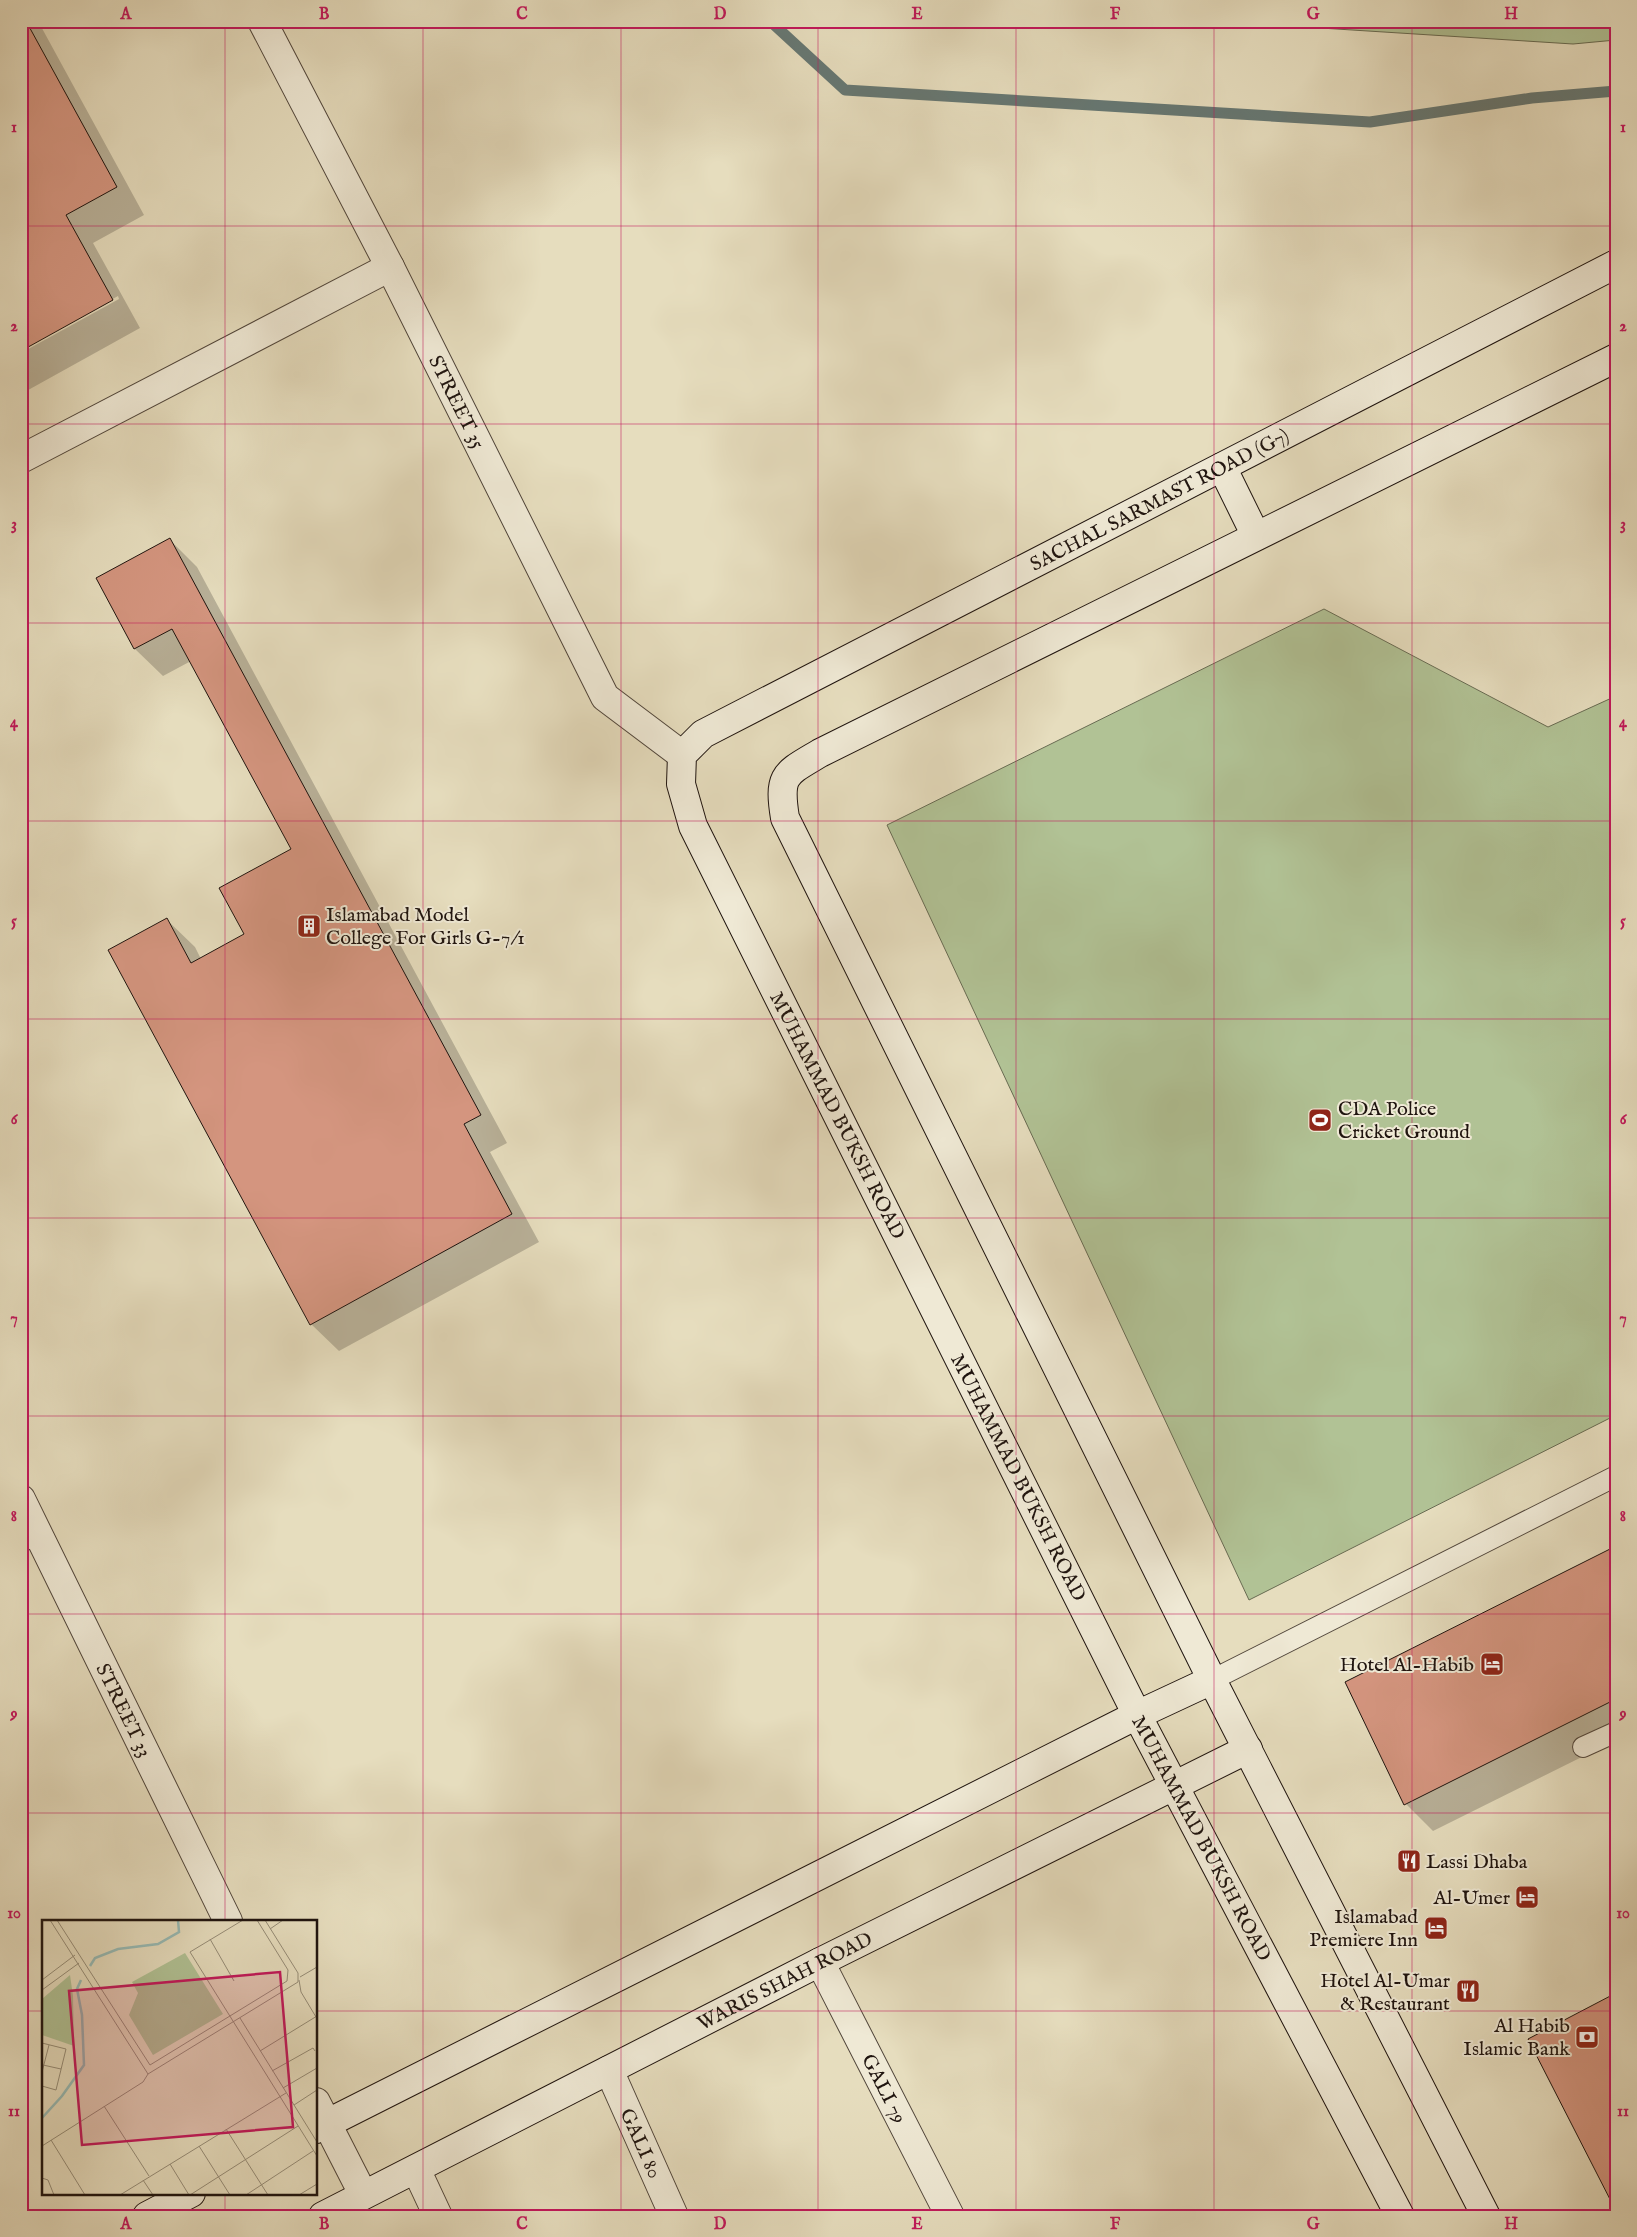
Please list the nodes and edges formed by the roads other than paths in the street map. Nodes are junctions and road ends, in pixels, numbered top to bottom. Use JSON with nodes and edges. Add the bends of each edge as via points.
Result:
{"nodes":[{"id":1,"x":262,"y":21,"type":"edge"},
{"id":2,"x":1616,"y":264,"type":"edge"},
{"id":3,"x":390,"y":267,"type":"junction"},
{"id":4,"x":1616,"y":358,"type":"edge"},
{"id":5,"x":21,"y":459,"type":"edge"},
{"id":6,"x":1222,"y":467,"type":"junction"},
{"id":7,"x":1256,"y":536,"type":"junction"},
{"id":8,"x":682,"y":754,"type":"junction"},
{"id":9,"x":1616,"y":1476,"type":"edge"},
{"id":10,"x":21,"y":1498,"type":"edge"},
{"id":11,"x":30,"y":1537,"type":"edge"},
{"id":12,"x":1212,"y":1680,"type":"junction"},
{"id":13,"x":1138,"y":1715,"type":"junction"},
{"id":14,"x":1616,"y":1732,"type":"edge"},
{"id":15,"x":1583,"y":1747,"type":"dead end"},
{"id":16,"x":1248,"y":1749,"type":"junction"},
{"id":17,"x":1175,"y":1786,"type":"junction"},
{"id":18,"x":227,"y":1920,"type":"edge"},
{"id":19,"x":820,"y":1962,"type":"junction"},
{"id":20,"x":608,"y":2070,"type":"junction"},
{"id":21,"x":320,"y":2118,"type":"edge"},
{"id":22,"x":416,"y":2169,"type":"junction"},
{"id":23,"x":189,"y":2194,"type":"edge"},
{"id":24,"x":363,"y":2194,"type":"junction"},
{"id":25,"x":147,"y":2216,"type":"edge"},
{"id":26,"x":323,"y":2216,"type":"edge"},
{"id":27,"x":438,"y":2216,"type":"edge"},
{"id":28,"x":674,"y":2216,"type":"edge"},
{"id":29,"x":950,"y":2216,"type":"edge"},
{"id":30,"x":1400,"y":2216,"type":"edge"},
{"id":31,"x":1486,"y":2216,"type":"edge"}],
"edges":[{"from":1,"to":3,"type":"street","name":"STREET 35"},
{"from":2,"to":6,"type":"street","name":"SACHAL SARMAST ROAD (G7)"},
{"from":3,"to":5,"type":"street"},
{"from":3,"to":8,"type":"street","name":"STREET 35","via":[[604,697]]},
{"from":4,"to":7,"type":"street"},
{"from":6,"to":7,"type":"street"},
{"from":6,"to":8,"type":"street","name":"SACHAL SARMAST ROAD (G7)","via":[[704,734]]},
{"from":7,"to":12,"type":"street","via":[[820,752],[789,772],[781,792],[785,818]]},
{"from":8,"to":13,"type":"street","name":"MUHAMMAD BUKSH ROAD","via":[[681,784],[694,826]]},
{"from":9,"to":12,"type":"lane"},
{"from":10,"to":11,"type":"street","name":"STREET 33"},
{"from":11,"to":18,"type":"street","name":"STREET 33"},
{"from":12,"to":13,"type":"street"},
{"from":12,"to":16,"type":"street"},
{"from":13,"to":17,"type":"street","name":"MUHAMMAD BUKSH ROAD"},
{"from":13,"to":21,"type":"street"},
{"from":14,"to":15,"type":"lane"},
{"from":16,"to":17,"type":"street","name":"WARIS SHAH ROAD"},
{"from":16,"to":31,"type":"street"},
{"from":17,"to":19,"type":"street","name":"WARIS SHAH ROAD"},
{"from":17,"to":30,"type":"street","name":"MUHAMMAD BUKSH ROAD"},
{"from":19,"to":20,"type":"street","name":"WARIS SHAH ROAD"},
{"from":19,"to":29,"type":"street","name":"GALI 79"},
{"from":20,"to":22,"type":"street","name":"WARIS SHAH ROAD"},
{"from":20,"to":28,"type":"street","name":"GALI 80"},
{"from":21,"to":24,"type":"street"},
{"from":22,"to":24,"type":"street","name":"WARIS SHAH ROAD"},
{"from":22,"to":27,"type":"street"},
{"from":23,"to":25,"type":"street"},
{"from":24,"to":26,"type":"street","name":"WARIS SHAH ROAD"}]}
